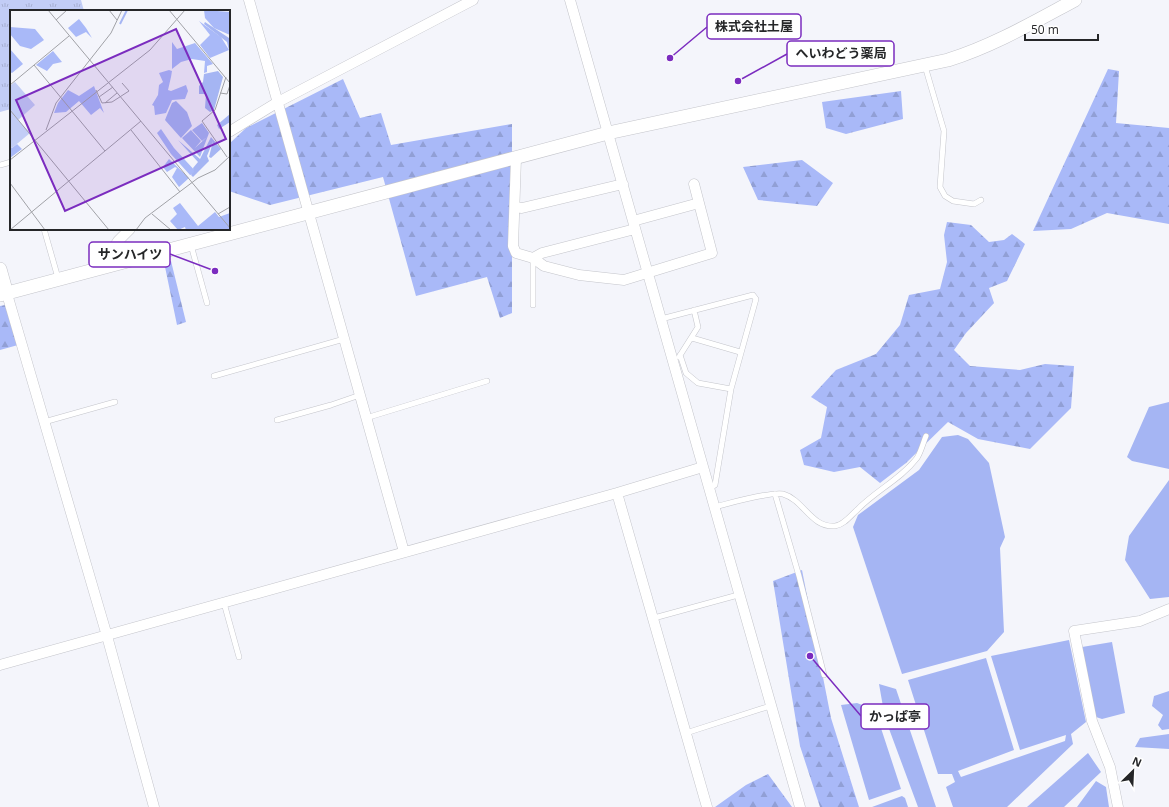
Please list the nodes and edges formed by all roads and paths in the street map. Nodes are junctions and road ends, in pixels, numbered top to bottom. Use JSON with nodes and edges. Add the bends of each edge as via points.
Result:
{"nodes":[{"id":1,"x":249,"y":0,"type":"edge"},
{"id":2,"x":473,"y":0,"type":"edge"},
{"id":3,"x":570,"y":0,"type":"edge"},
{"id":4,"x":1075,"y":0,"type":"edge"},
{"id":5,"x":925,"y":66,"type":"junction"},
{"id":6,"x":278,"y":102,"type":"junction"},
{"id":7,"x":230,"y":131,"type":"edge"},
{"id":8,"x":608,"y":133,"type":"junction"},
{"id":9,"x":516,"y":158,"type":"junction"},
{"id":10,"x":10,"y":162,"type":"edge"},
{"id":11,"x":0,"y":165,"type":"edge"},
{"id":12,"x":623,"y":184,"type":"junction"},
{"id":13,"x":694,"y":184,"type":"dead end"},
{"id":14,"x":981,"y":200,"type":"dead end"},
{"id":15,"x":699,"y":203,"type":"junction"},
{"id":16,"x":515,"y":207,"type":"junction"},
{"id":17,"x":308,"y":213,"type":"junction"},
{"id":18,"x":634,"y":225,"type":"junction"},
{"id":19,"x":44,"y":230,"type":"edge"},
{"id":20,"x":129,"y":230,"type":"edge"},
{"id":21,"x":190,"y":244,"type":"junction"},
{"id":22,"x":533,"y":258,"type":"junction"},
{"id":23,"x":0,"y":269,"type":"edge"},
{"id":24,"x":100,"y":269,"type":"junction"},
{"id":25,"x":648,"y":273,"type":"junction"},
{"id":26,"x":59,"y":281,"type":"junction"},
{"id":27,"x":3,"y":294,"type":"edge"},
{"id":28,"x":207,"y":303,"type":"dead end"},
{"id":29,"x":532,"y":305,"type":"dead end"},
{"id":30,"x":694,"y":310,"type":"junction"},
{"id":31,"x":661,"y":319,"type":"junction"},
{"id":32,"x":692,"y":338,"type":"junction"},
{"id":33,"x":344,"y":339,"type":"junction"},
{"id":34,"x":740,"y":352,"type":"junction"},
{"id":35,"x":680,"y":356,"type":"junction"},
{"id":36,"x":674,"y":364,"type":"junction"},
{"id":37,"x":214,"y":376,"type":"dead end"},
{"id":38,"x":487,"y":382,"type":"dead end"},
{"id":39,"x":731,"y":389,"type":"junction"},
{"id":40,"x":360,"y":395,"type":"junction"},
{"id":41,"x":115,"y":402,"type":"dead end"},
{"id":42,"x":366,"y":418,"type":"junction"},
{"id":43,"x":277,"y":420,"type":"dead end"},
{"id":44,"x":44,"y":422,"type":"junction"},
{"id":45,"x":926,"y":436,"type":"dead end"},
{"id":46,"x":703,"y":467,"type":"junction"},
{"id":47,"x":709,"y":489,"type":"junction"},
{"id":48,"x":617,"y":492,"type":"junction"},
{"id":49,"x":775,"y":494,"type":"junction"},
{"id":50,"x":714,"y":507,"type":"junction"},
{"id":51,"x":404,"y":552,"type":"junction"},
{"id":52,"x":738,"y":595,"type":"junction"},
{"id":53,"x":224,"y":603,"type":"junction"},
{"id":54,"x":1169,"y":609,"type":"edge"},
{"id":55,"x":654,"y":618,"type":"junction"},
{"id":56,"x":107,"y":636,"type":"junction"},
{"id":57,"x":239,"y":657,"type":"dead end"},
{"id":58,"x":0,"y":666,"type":"edge"},
{"id":59,"x":824,"y":675,"type":"dead end"},
{"id":60,"x":770,"y":706,"type":"junction"},
{"id":61,"x":686,"y":733,"type":"junction"},
{"id":62,"x":154,"y":807,"type":"edge"},
{"id":63,"x":707,"y":807,"type":"edge"},
{"id":64,"x":800,"y":807,"type":"edge"},
{"id":65,"x":1118,"y":807,"type":"edge"}],
"edges":[{"from":1,"to":6,"type":"street"},
{"from":2,"to":6,"type":"street"},
{"from":3,"to":8,"type":"street"},
{"from":4,"to":5,"type":"street","via":[[998,42],[971,53]]},
{"from":5,"to":8,"type":"street"},
{"from":5,"to":14,"type":"lane","via":[[944,131],[940,187],[945,196],[953,201],[974,204]]},
{"from":6,"to":7,"type":"street"},
{"from":6,"to":17,"type":"street"},
{"from":8,"to":9,"type":"street"},
{"from":8,"to":12,"type":"street"},
{"from":9,"to":16,"type":"street"},
{"from":9,"to":17,"type":"street"},
{"from":10,"to":11,"type":"lane"},
{"from":12,"to":16,"type":"street","via":[[522,208]]},
{"from":12,"to":18,"type":"street"},
{"from":13,"to":15,"type":"street"},
{"from":15,"to":18,"type":"street"},
{"from":15,"to":25,"type":"street","via":[[712,253]]},
{"from":16,"to":22,"type":"street","via":[[513,246],[516,253]]},
{"from":17,"to":21,"type":"street"},
{"from":17,"to":33,"type":"street"},
{"from":18,"to":22,"type":"street"},
{"from":18,"to":25,"type":"street"},
{"from":19,"to":26,"type":"lane"},
{"from":20,"to":24,"type":"street","via":[[118,241]]},
{"from":21,"to":24,"type":"street"},
{"from":21,"to":28,"type":"lane"},
{"from":22,"to":25,"type":"street","via":[[544,266],[579,275],[624,280]]},
{"from":22,"to":29,"type":"lane"},
{"from":23,"to":27,"type":"street"},
{"from":24,"to":26,"type":"street"},
{"from":25,"to":31,"type":"street"},
{"from":26,"to":27,"type":"street"},
{"from":27,"to":44,"type":"street"},
{"from":30,"to":31,"type":"lane"},
{"from":30,"to":32,"type":"lane","via":[[698,327]]},
{"from":30,"to":34,"type":"lane","via":[[753,295],[756,299]]},
{"from":31,"to":36,"type":"street"},
{"from":32,"to":34,"type":"lane"},
{"from":32,"to":35,"type":"lane"},
{"from":33,"to":37,"type":"lane"},
{"from":33,"to":40,"type":"street"},
{"from":34,"to":39,"type":"lane"},
{"from":35,"to":36,"type":"lane"},
{"from":35,"to":39,"type":"lane","via":[[686,373],[698,383]]},
{"from":36,"to":46,"type":"street"},
{"from":38,"to":42,"type":"lane"},
{"from":39,"to":47,"type":"lane","via":[[716,485]]},
{"from":40,"to":42,"type":"street"},
{"from":40,"to":43,"type":"lane"},
{"from":41,"to":44,"type":"lane"},
{"from":42,"to":51,"type":"street"},
{"from":44,"to":56,"type":"street"},
{"from":45,"to":49,"type":"lane","via":[[918,457],[906,470],[836,526],[816,522],[792,498],[781,493]]},
{"from":46,"to":47,"type":"street"},
{"from":46,"to":48,"type":"street"},
{"from":47,"to":50,"type":"street"},
{"from":48,"to":51,"type":"street"},
{"from":48,"to":55,"type":"street"},
{"from":49,"to":50,"type":"lane"},
{"from":49,"to":59,"type":"lane"},
{"from":50,"to":52,"type":"street"},
{"from":51,"to":53,"type":"street"},
{"from":52,"to":55,"type":"lane"},
{"from":52,"to":60,"type":"street"},
{"from":53,"to":56,"type":"street"},
{"from":53,"to":57,"type":"lane"},
{"from":54,"to":65,"type":"street","via":[[1140,621],[1074,631],[1092,721],[1110,767]]},
{"from":55,"to":61,"type":"street"},
{"from":56,"to":58,"type":"street"},
{"from":56,"to":62,"type":"street"},
{"from":60,"to":61,"type":"lane"},
{"from":60,"to":64,"type":"street"},
{"from":61,"to":63,"type":"street"}]}
